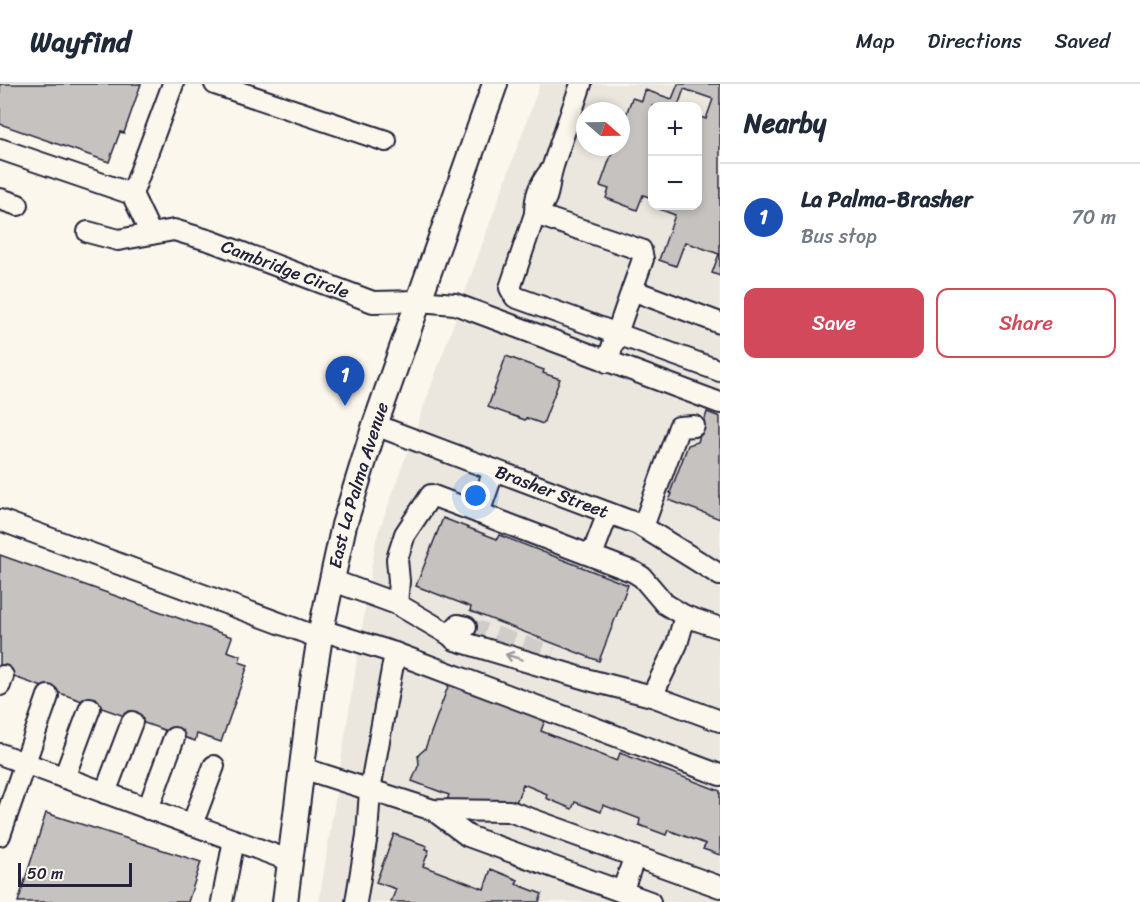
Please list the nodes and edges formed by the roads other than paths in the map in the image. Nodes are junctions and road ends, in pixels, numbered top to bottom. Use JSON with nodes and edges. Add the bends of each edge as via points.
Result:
{"nodes":[{"id":1,"x":173,"y":84,"type":"edge"},
{"id":2,"x":215,"y":84,"type":"edge"},
{"id":3,"x":495,"y":84,"type":"edge"},
{"id":4,"x":581,"y":84,"type":"edge"},
{"id":5,"x":386,"y":141,"type":"dead end"},
{"id":6,"x":0,"y":149,"type":"edge"},
{"id":7,"x":132,"y":194,"type":"junction"},
{"id":8,"x":535,"y":214,"type":"junction"},
{"id":9,"x":88,"y":232,"type":"dead end"},
{"id":10,"x":151,"y":234,"type":"junction"},
{"id":11,"x":632,"y":290,"type":"junction"},
{"id":12,"x":419,"y":301,"type":"junction"},
{"id":13,"x":720,"y":322,"type":"edge"},
{"id":14,"x":616,"y":334,"type":"junction"},
{"id":15,"x":607,"y":362,"type":"junction"},
{"id":16,"x":720,"y":371,"type":"edge"},
{"id":17,"x":720,"y":404,"type":"edge"},
{"id":18,"x":375,"y":425,"type":"junction"},
{"id":19,"x":694,"y":426,"type":"dead end"},
{"id":20,"x":494,"y":470,"type":"junction"},
{"id":21,"x":479,"y":513,"type":"junction"},
{"id":22,"x":608,"y":513,"type":"junction"},
{"id":23,"x":0,"y":520,"type":"edge"},
{"id":24,"x":643,"y":527,"type":"junction"},
{"id":25,"x":592,"y":555,"type":"junction"},
{"id":26,"x":720,"y":575,"type":"edge"},
{"id":27,"x":331,"y":580,"type":"junction"},
{"id":28,"x":397,"y":604,"type":"junction"},
{"id":29,"x":685,"y":616,"type":"junction"},
{"id":30,"x":720,"y":628,"type":"edge"},
{"id":31,"x":320,"y":634,"type":"junction"},
{"id":32,"x":395,"y":652,"type":"junction"},
{"id":33,"x":552,"y":655,"type":"tunnel mouth"},
{"id":34,"x":584,"y":679,"type":"junction"},
{"id":35,"x":48,"y":696,"type":"dead end"},
{"id":36,"x":652,"y":696,"type":"junction"},
{"id":37,"x":90,"y":708,"type":"dead end"},
{"id":38,"x":720,"y":721,"type":"edge"},
{"id":39,"x":132,"y":722,"type":"dead end"},
{"id":40,"x":174,"y":738,"type":"dead end"},
{"id":41,"x":0,"y":754,"type":"edge"},
{"id":42,"x":24,"y":763,"type":"junction"},
{"id":43,"x":214,"y":766,"type":"dead end"},
{"id":44,"x":302,"y":768,"type":"junction"},
{"id":45,"x":720,"y":775,"type":"edge"},
{"id":46,"x":64,"y":778,"type":"junction"},
{"id":47,"x":370,"y":790,"type":"junction"},
{"id":48,"x":105,"y":793,"type":"junction"},
{"id":49,"x":148,"y":809,"type":"junction"},
{"id":50,"x":433,"y":810,"type":"junction"},
{"id":51,"x":192,"y":825,"type":"junction"},
{"id":52,"x":0,"y":835,"type":"edge"},
{"id":53,"x":234,"y":840,"type":"junction"},
{"id":54,"x":634,"y":856,"type":"junction"},
{"id":55,"x":291,"y":861,"type":"junction"},
{"id":56,"x":720,"y":887,"type":"edge"},
{"id":57,"x":622,"y":892,"type":"junction"},
{"id":58,"x":222,"y":902,"type":"edge"},
{"id":59,"x":285,"y":902,"type":"edge"},
{"id":60,"x":356,"y":902,"type":"edge"},
{"id":61,"x":650,"y":902,"type":"edge"}],
"edges":[{"from":1,"to":7,"type":"street"},
{"from":2,"to":5,"type":"street"},
{"from":3,"to":12,"type":"main road","name":"East La Palma Avenue"},
{"from":4,"to":8,"type":"street","via":[[551,170],[535,198]]},
{"from":6,"to":7,"type":"street"},
{"from":7,"to":10,"type":"street"},
{"from":8,"to":11,"type":"street","via":[[641,250],[643,259]]},
{"from":8,"to":14,"type":"street","via":[[510,288],[515,297]]},
{"from":9,"to":10,"type":"street","name":"Cambridge Circle","via":[[118,240]]},
{"from":10,"to":12,"type":"street","name":"Cambridge Circle","via":[[174,230],[211,241],[373,302]]},
{"from":11,"to":13,"type":"street"},
{"from":11,"to":14,"type":"street"},
{"from":12,"to":15,"type":"street","name":"Cambridge Circle","via":[[455,304]]},
{"from":12,"to":18,"type":"main road","name":"East La Palma Avenue"},
{"from":14,"to":15,"type":"street"},
{"from":14,"to":16,"type":"street"},
{"from":15,"to":17,"type":"street","name":"Cambridge Circle"},
{"from":18,"to":20,"type":"street","name":"Brasher Street"},
{"from":18,"to":27,"type":"main road","name":"East La Palma Avenue"},
{"from":19,"to":24,"type":"street","via":[[679,428]]},
{"from":20,"to":21,"type":"street"},
{"from":20,"to":22,"type":"street","name":"Brasher Street"},
{"from":21,"to":25,"type":"street"},
{"from":21,"to":28,"type":"street","via":[[430,495],[405,534],[398,559]]},
{"from":22,"to":24,"type":"street","name":"Brasher Street"},
{"from":22,"to":25,"type":"street"},
{"from":23,"to":31,"type":"street"},
{"from":24,"to":26,"type":"street","name":"Brasher Street"},
{"from":25,"to":29,"type":"street","via":[[642,577],[666,604]]},
{"from":27,"to":28,"type":"street"},
{"from":27,"to":31,"type":"main road","name":"East La Palma Avenue"},
{"from":34,"to":28,"type":"street","one_way":true,"via":[[455,640],[458,631]]},
{"from":29,"to":30,"type":"street"},
{"from":29,"to":36,"type":"street","via":[[677,644]]},
{"from":31,"to":32,"type":"street"},
{"from":31,"to":44,"type":"main road","name":"East La Palma Avenue"},
{"from":32,"to":45,"type":"street"},
{"from":32,"to":47,"type":"street"},
{"from":33,"to":34,"type":"street","via":[[572,663]]},
{"from":34,"to":36,"type":"street"},
{"from":35,"to":42,"type":"street"},
{"from":36,"to":38,"type":"street"},
{"from":37,"to":46,"type":"street"},
{"from":39,"to":48,"type":"street"},
{"from":40,"to":49,"type":"street"},
{"from":41,"to":42,"type":"street"},
{"from":42,"to":46,"type":"street"},
{"from":42,"to":52,"type":"street"},
{"from":43,"to":51,"type":"street"},
{"from":44,"to":47,"type":"street"},
{"from":44,"to":55,"type":"main road","name":"East La Palma Avenue"},
{"from":46,"to":48,"type":"street"},
{"from":47,"to":50,"type":"street"},
{"from":47,"to":60,"type":"street"},
{"from":48,"to":49,"type":"street"},
{"from":49,"to":51,"type":"street"},
{"from":50,"to":54,"type":"street","via":[[509,811]]},
{"from":50,"to":57,"type":"street","via":[[468,836]]},
{"from":51,"to":53,"type":"street"},
{"from":53,"to":55,"type":"street"},
{"from":53,"to":58,"type":"street"},
{"from":54,"to":56,"type":"street"},
{"from":54,"to":57,"type":"street"},
{"from":55,"to":59,"type":"main road","name":"East La Palma Avenue"},
{"from":57,"to":61,"type":"street"}]}
